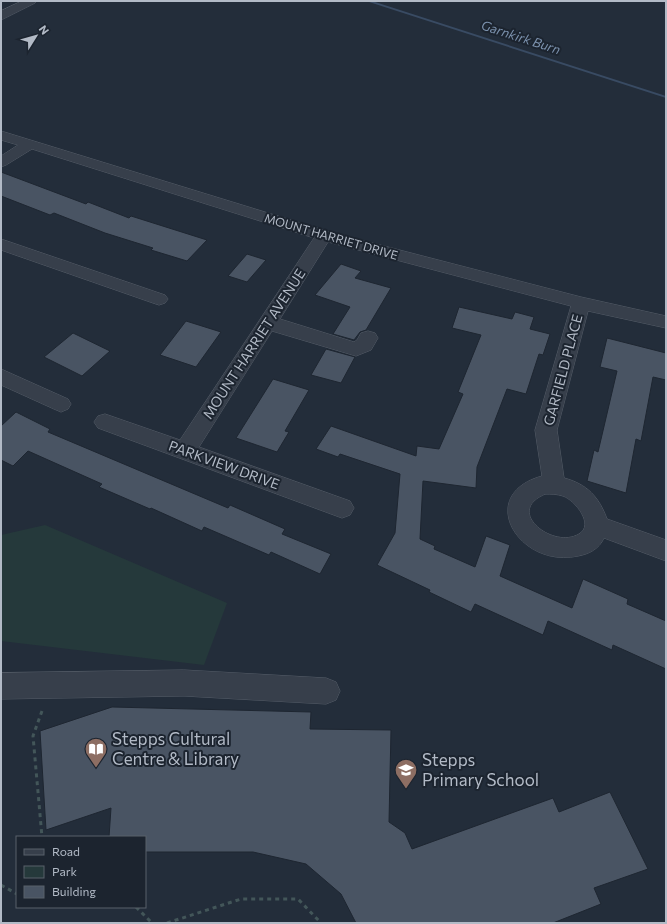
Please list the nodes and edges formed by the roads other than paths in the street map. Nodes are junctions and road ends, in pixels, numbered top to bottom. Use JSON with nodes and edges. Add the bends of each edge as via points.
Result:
{"nodes":[{"id":1,"x":31,"y":1,"type":"edge"},
{"id":2,"x":1,"y":16,"type":"edge"},
{"id":3,"x":1,"y":135,"type":"edge"},
{"id":4,"x":29,"y":145,"type":"junction"},
{"id":5,"x":1,"y":162,"type":"edge"},
{"id":6,"x":324,"y":236,"type":"junction"},
{"id":7,"x":1,"y":244,"type":"edge"},
{"id":8,"x":158,"y":299,"type":"dead end"},
{"id":9,"x":581,"y":303,"type":"junction"},
{"id":10,"x":269,"y":322,"type":"junction"},
{"id":11,"x":666,"y":322,"type":"edge"},
{"id":12,"x":368,"y":338,"type":"dead end"},
{"id":13,"x":1,"y":376,"type":"edge"},
{"id":14,"x":61,"y":404,"type":"dead end"},
{"id":15,"x":105,"y":422,"type":"dead end"},
{"id":16,"x":185,"y":451,"type":"junction"},
{"id":17,"x":554,"y":484,"type":"junction"},
{"id":18,"x":342,"y":508,"type":"dead end"},
{"id":19,"x":597,"y":525,"type":"junction"},
{"id":20,"x":666,"y":551,"type":"edge"},
{"id":21,"x":1,"y":686,"type":"edge"},
{"id":22,"x":326,"y":691,"type":"dead end"}],
"edges":[{"from":1,"to":2,"type":"street"},
{"from":3,"to":4,"type":"street","name":"MOUNT HARRIET DRIVE"},
{"from":4,"to":5,"type":"street"},
{"from":4,"to":6,"type":"street","name":"MOUNT HARRIET DRIVE"},
{"from":6,"to":9,"type":"street","name":"MOUNT HARRIET DRIVE"},
{"from":6,"to":10,"type":"street","name":"MOUNT HARRIET AVENUE"},
{"from":7,"to":8,"type":"street"},
{"from":9,"to":11,"type":"street","name":"MOUNT HARRIET DRIVE"},
{"from":9,"to":17,"type":"street","name":"GARFIELD PLACE","via":[[546,430]]},
{"from":10,"to":12,"type":"street","via":[[356,349],[364,345]]},
{"from":10,"to":16,"type":"street","name":"MOUNT HARRIET AVENUE"},
{"from":13,"to":14,"type":"street"},
{"from":15,"to":16,"type":"street","name":"PARKVIEW DRIVE"},
{"from":16,"to":18,"type":"street","name":"PARKVIEW DRIVE"},
{"from":17,"to":19,"type":"street","via":[[576,491],[585,498],[592,506]]},
{"from":17,"to":19,"type":"street","via":[[530,489],[522,497],[518,507],[524,529],[533,539],[546,546],[574,549],[585,544],[593,536]]},
{"from":19,"to":20,"type":"street"},
{"from":21,"to":22,"type":"street","via":[[184,683]]}]}
